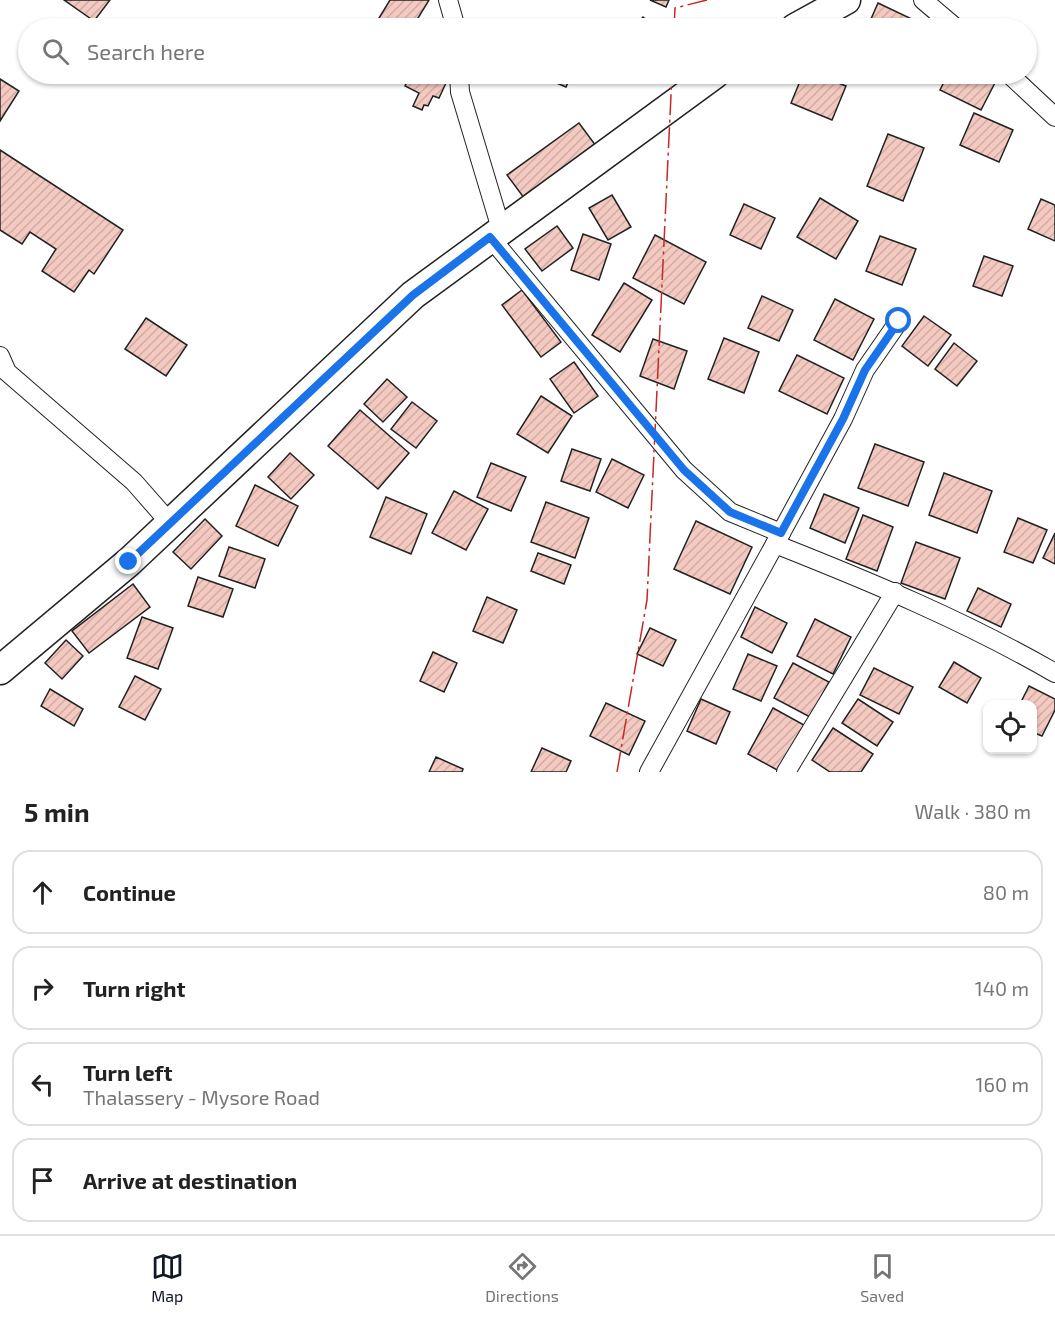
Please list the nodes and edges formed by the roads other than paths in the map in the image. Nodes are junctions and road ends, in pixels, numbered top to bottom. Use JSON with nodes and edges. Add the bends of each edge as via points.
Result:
{"nodes":[{"id":1,"x":448,"y":0,"type":"edge"},
{"id":2,"x":846,"y":0,"type":"edge"},
{"id":3,"x":923,"y":0,"type":"edge"},
{"id":4,"x":453,"y":18,"type":"edge"},
{"id":5,"x":813,"y":18,"type":"edge"},
{"id":6,"x":944,"y":18,"type":"edge"},
{"id":7,"x":460,"y":84,"type":"edge"},
{"id":8,"x":701,"y":84,"type":"edge"},
{"id":9,"x":1020,"y":84,"type":"edge"},
{"id":10,"x":1055,"y":117,"type":"edge"},
{"id":11,"x":496,"y":233,"type":"junction"},
{"id":12,"x":899,"y":321,"type":"dead end"},
{"id":13,"x":0,"y":356,"type":"edge"},
{"id":14,"x":170,"y":523,"type":"junction"},
{"id":15,"x":778,"y":538,"type":"junction"},
{"id":16,"x":895,"y":592,"type":"junction"},
{"id":17,"x":0,"y":670,"type":"edge"},
{"id":18,"x":1055,"y":673,"type":"edge"},
{"id":19,"x":649,"y":772,"type":"edge"},
{"id":20,"x":786,"y":772,"type":"edge"}],
"edges":[{"from":1,"to":4,"type":"street"},
{"from":2,"to":5,"type":"main road"},
{"from":3,"to":6,"type":"street"},
{"from":7,"to":11,"type":"street"},
{"from":8,"to":11,"type":"main road"},
{"from":9,"to":10,"type":"street"},
{"from":11,"to":14,"type":"main road","via":[[413,295]]},
{"from":11,"to":15,"type":"street","via":[[684,470],[730,512]]},
{"from":12,"to":15,"type":"street","via":[[865,370]]},
{"from":13,"to":14,"type":"street","via":[[7,372],[134,482]]},
{"from":14,"to":17,"type":"main road"},
{"from":15,"to":16,"type":"street"},
{"from":15,"to":19,"type":"street"},
{"from":16,"to":18,"type":"street","via":[[989,635]]},
{"from":16,"to":20,"type":"street"}]}
